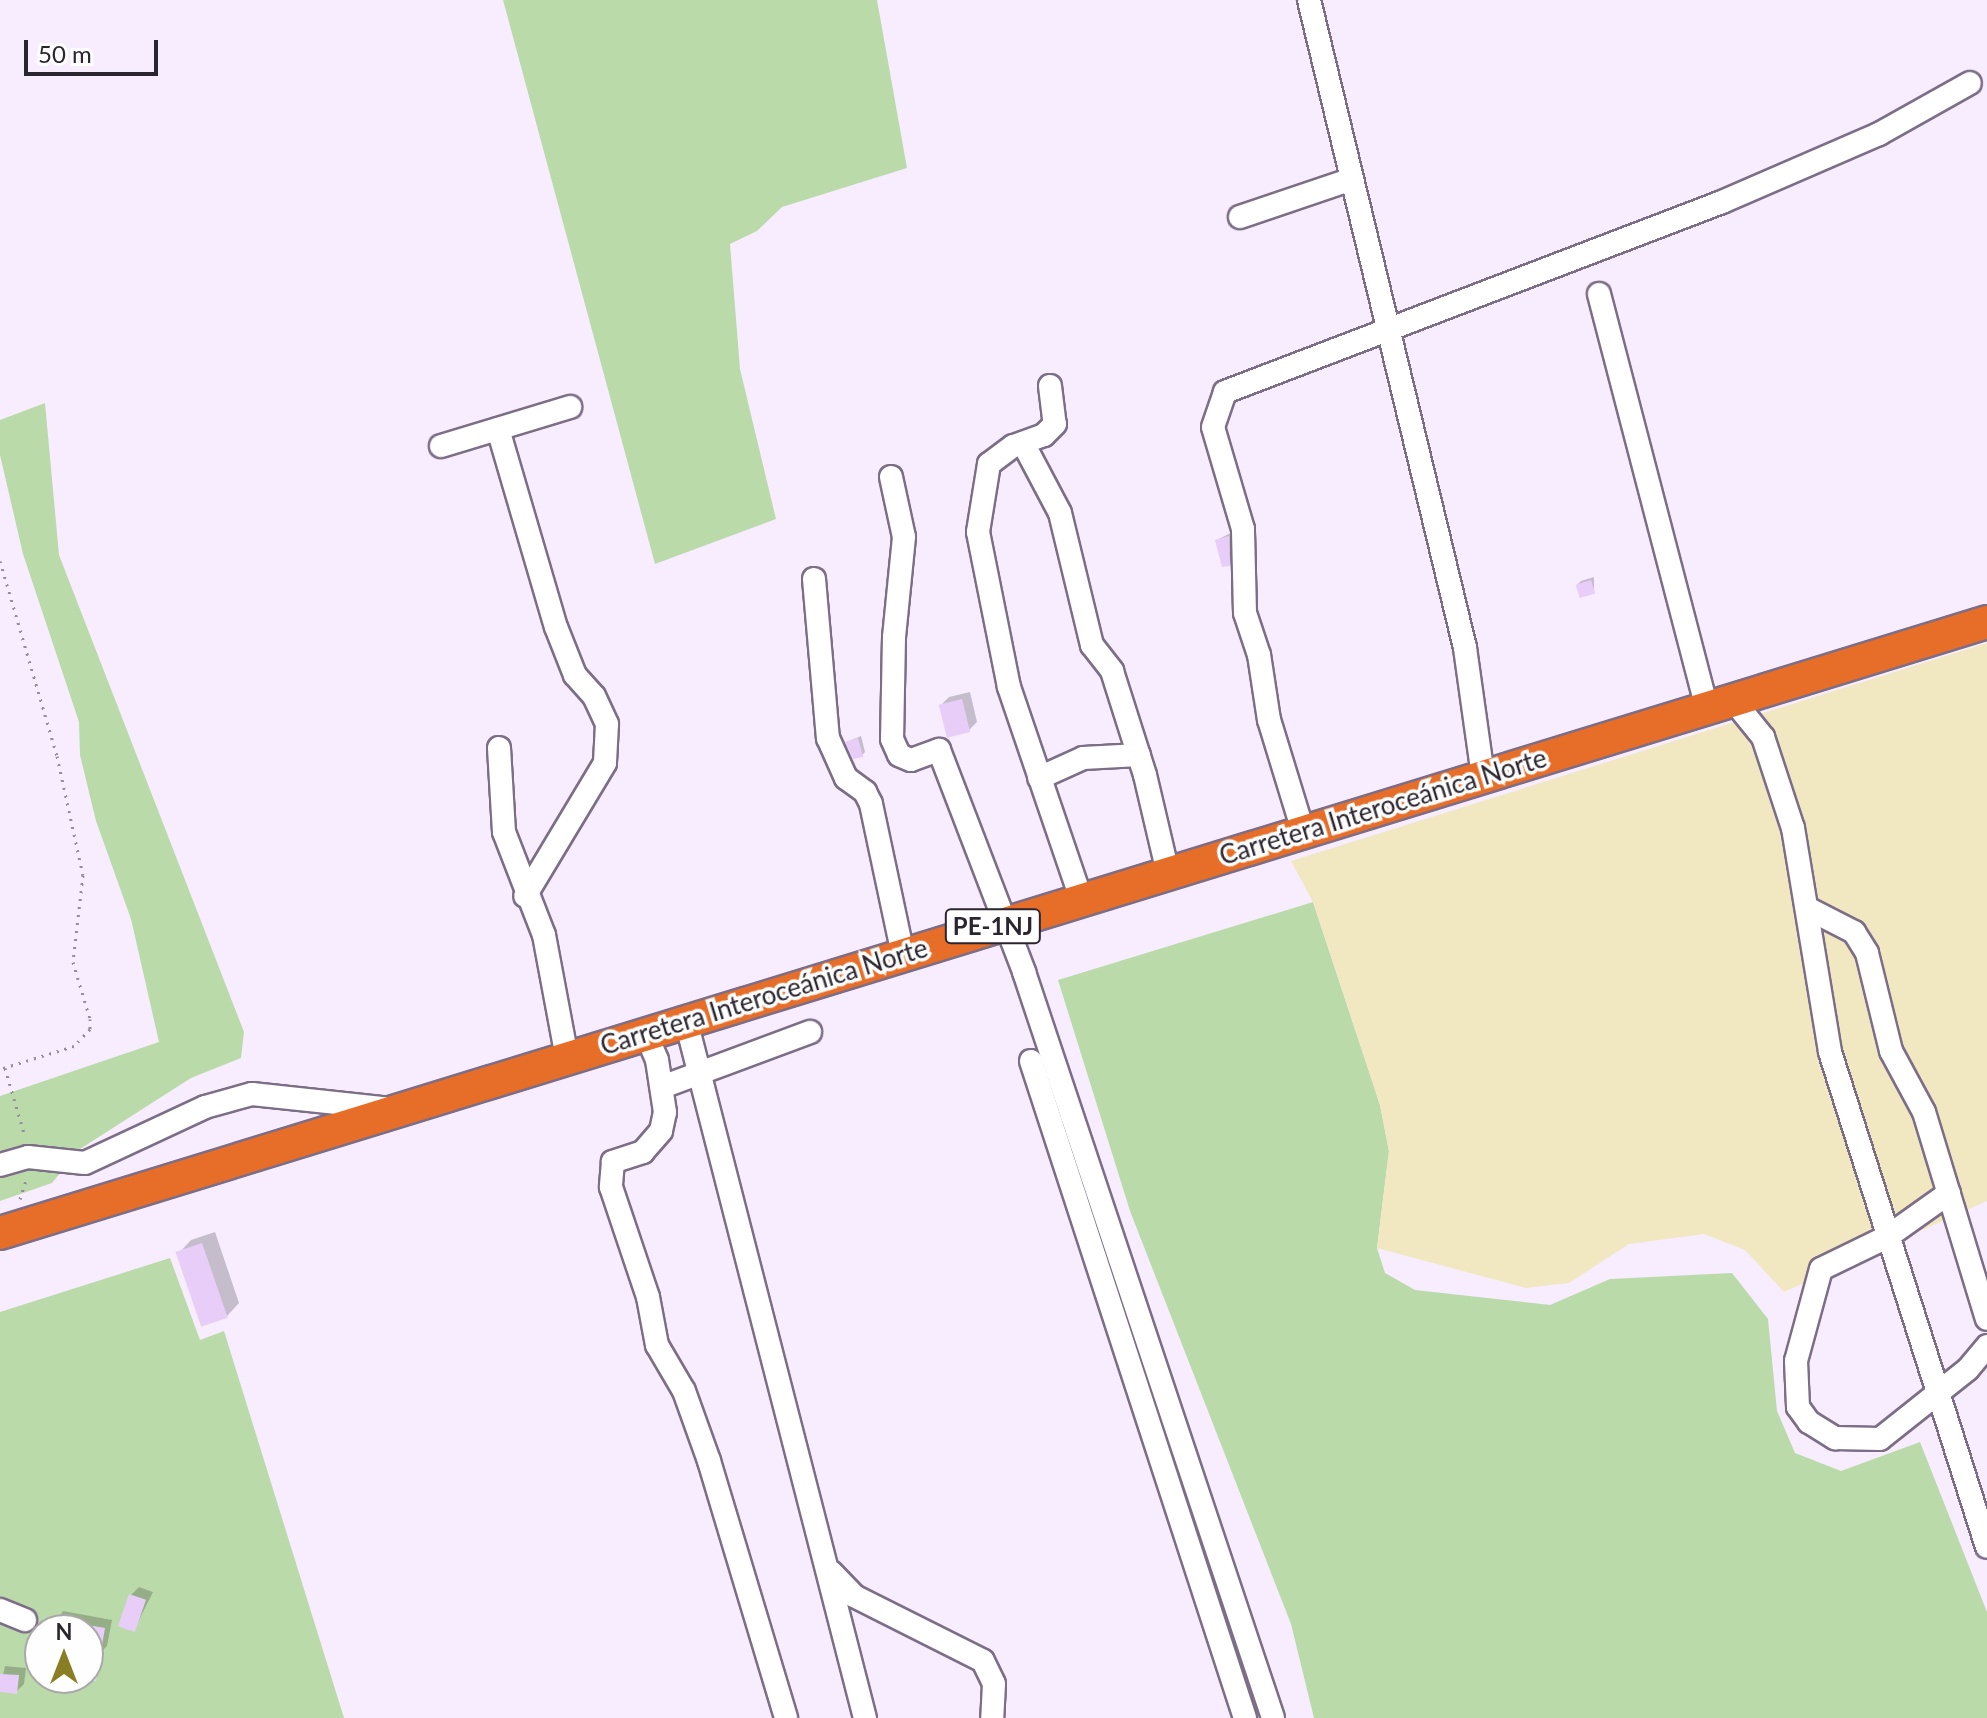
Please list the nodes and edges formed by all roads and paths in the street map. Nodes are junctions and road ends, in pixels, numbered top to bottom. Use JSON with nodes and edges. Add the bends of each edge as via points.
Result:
{"nodes":[{"id":1,"x":1309,"y":0,"type":"edge"},
{"id":2,"x":1970,"y":83,"type":"dead end"},
{"id":3,"x":1352,"y":179,"type":"junction"},
{"id":4,"x":1240,"y":217,"type":"dead end"},
{"id":5,"x":1599,"y":294,"type":"dead end"},
{"id":6,"x":1388,"y":331,"type":"junction"},
{"id":7,"x":1050,"y":386,"type":"dead end"},
{"id":8,"x":570,"y":407,"type":"dead end"},
{"id":9,"x":498,"y":429,"type":"junction"},
{"id":10,"x":1023,"y":443,"type":"junction"},
{"id":11,"x":441,"y":446,"type":"dead end"},
{"id":12,"x":891,"y":477,"type":"dead end"},
{"id":13,"x":0,"y":561,"type":"edge"},
{"id":14,"x":814,"y":579,"type":"dead end"},
{"id":15,"x":1987,"y":622,"type":"edge"},
{"id":16,"x":1720,"y":704,"type":"junction"},
{"id":17,"x":499,"y":748,"type":"dead end"},
{"id":18,"x":1139,"y":755,"type":"junction"},
{"id":19,"x":1483,"y":776,"type":"junction"},
{"id":20,"x":1039,"y":778,"type":"junction"},
{"id":21,"x":1303,"y":831,"type":"junction"},
{"id":22,"x":1168,"y":873,"type":"junction"},
{"id":23,"x":525,"y":896,"type":"junction"},
{"id":24,"x":1081,"y":899,"type":"junction"},
{"id":25,"x":1809,"y":909,"type":"junction"},
{"id":26,"x":1003,"y":923,"type":"junction"},
{"id":27,"x":903,"y":954,"type":"junction"},
{"id":28,"x":686,"y":1021,"type":"junction"},
{"id":29,"x":810,"y":1032,"type":"dead end"},
{"id":30,"x":646,"y":1034,"type":"junction"},
{"id":31,"x":567,"y":1058,"type":"junction"},
{"id":32,"x":1031,"y":1061,"type":"dead end"},
{"id":33,"x":2,"y":1069,"type":"edge"},
{"id":34,"x":700,"y":1073,"type":"junction"},
{"id":35,"x":8,"y":1079,"type":"dead end"},
{"id":36,"x":662,"y":1087,"type":"junction"},
{"id":37,"x":400,"y":1110,"type":"junction"},
{"id":38,"x":0,"y":1165,"type":"edge"},
{"id":39,"x":1949,"y":1193,"type":"junction"},
{"id":40,"x":0,"y":1233,"type":"edge"},
{"id":41,"x":1887,"y":1237,"type":"junction"},
{"id":42,"x":1987,"y":1319,"type":"edge"},
{"id":43,"x":1987,"y":1346,"type":"edge"},
{"id":44,"x":1935,"y":1395,"type":"junction"},
{"id":45,"x":1987,"y":1547,"type":"edge"},
{"id":46,"x":824,"y":1560,"type":"junction"},
{"id":47,"x":0,"y":1610,"type":"edge"},
{"id":48,"x":24,"y":1620,"type":"edge"},
{"id":49,"x":786,"y":1718,"type":"edge"},
{"id":50,"x":865,"y":1718,"type":"edge"},
{"id":51,"x":992,"y":1718,"type":"edge"},
{"id":52,"x":1245,"y":1718,"type":"edge"},
{"id":53,"x":1273,"y":1718,"type":"edge"}],
"edges":[{"from":1,"to":3,"type":"street"},
{"from":2,"to":6,"type":"street","via":[[1879,134],[1722,202]]},
{"from":3,"to":4,"type":"street"},
{"from":3,"to":6,"type":"street"},
{"from":5,"to":16,"type":"street"},
{"from":6,"to":19,"type":"street","via":[[1465,648]]},
{"from":6,"to":21,"type":"street","via":[[1245,380],[1225,392],[1216,407],[1213,427],[1243,529],[1245,613],[1259,655],[1269,720]]},
{"from":7,"to":10,"type":"street","via":[[1055,424]]},
{"from":8,"to":9,"type":"street"},
{"from":9,"to":11,"type":"street"},
{"from":9,"to":23,"type":"street","via":[[556,627],[575,675],[594,696],[607,724],[605,763]]},
{"from":10,"to":18,"type":"street","via":[[1060,513],[1092,645],[1112,671]]},
{"from":10,"to":20,"type":"street","via":[[989,464],[978,532],[1009,687]]},
{"from":12,"to":26,"type":"street","via":[[904,537],[894,637],[892,739],[899,755],[911,760],[939,750]]},
{"from":13,"to":33,"type":"path","via":[[57,756],[83,875],[73,962],[90,1019],[90,1029],[74,1046]]},
{"from":14,"to":27,"type":"street","via":[[828,738],[846,778],[871,804]]},
{"from":15,"to":16,"type":"highway","name":"Carretera Interoceánica Norte","number":"PE-1NJ"},
{"from":16,"to":19,"type":"highway","name":"Carretera Interoceánica Norte","number":"PE-1NJ"},
{"from":16,"to":25,"type":"street","via":[[1752,719],[1774,765]]},
{"from":17,"to":23,"type":"street","via":[[504,832]]},
{"from":18,"to":20,"type":"street","via":[[1083,758]]},
{"from":18,"to":22,"type":"street"},
{"from":19,"to":21,"type":"highway","name":"Carretera Interoceánica Norte","number":"PE-1NJ"},
{"from":20,"to":24,"type":"street"},
{"from":21,"to":22,"type":"highway","name":"Carretera Interoceánica Norte","number":"PE-1NJ"},
{"from":22,"to":24,"type":"highway","name":"Carretera Interoceánica Norte","number":"PE-1NJ"},
{"from":23,"to":31,"type":"street","via":[[544,935]]},
{"from":24,"to":26,"type":"highway","name":"Carretera Interoceánica Norte","number":"PE-1NJ"},
{"from":25,"to":39,"type":"street","via":[[1854,932],[1867,953],[1891,1051],[1924,1112]]},
{"from":25,"to":41,"type":"street","via":[[1822,1021]]},
{"from":26,"to":27,"type":"highway","name":"Carretera Interoceánica Norte","number":"PE-1NJ"},
{"from":26,"to":53,"type":"street","via":[[1029,985]]},
{"from":27,"to":28,"type":"highway","name":"Carretera Interoceánica Norte","number":"PE-1NJ"},
{"from":28,"to":30,"type":"highway","name":"Carretera Interoceánica Norte","number":"PE-1NJ"},
{"from":28,"to":34,"type":"street"},
{"from":29,"to":34,"type":"street"},
{"from":30,"to":31,"type":"highway","name":"Carretera Interoceánica Norte","number":"PE-1NJ"},
{"from":30,"to":36,"type":"street"},
{"from":31,"to":37,"type":"highway","name":"Carretera Interoceánica Norte","number":"PE-1NJ"},
{"from":32,"to":52,"type":"street"},
{"from":33,"to":35,"type":"path"},
{"from":34,"to":36,"type":"street"},
{"from":34,"to":46,"type":"street"},
{"from":36,"to":49,"type":"street","via":[[661,1131],[643,1152],[613,1162],[611,1187],[648,1297],[657,1345],[684,1391],[709,1461]]},
{"from":37,"to":38,"type":"street","via":[[252,1094],[205,1107],[85,1163],[28,1157]]},
{"from":37,"to":40,"type":"highway","name":"Carretera Interoceánica Norte","number":"PE-1NJ"},
{"from":39,"to":41,"type":"street"},
{"from":39,"to":42,"type":"street"},
{"from":41,"to":44,"type":"street"},
{"from":41,"to":44,"type":"street","via":[[1821,1269],[1796,1361],[1798,1407],[1809,1422],[1835,1438],[1861,1441],[1880,1439]]},
{"from":43,"to":44,"type":"street"},
{"from":44,"to":45,"type":"street"},
{"from":46,"to":50,"type":"street"},
{"from":46,"to":51,"type":"street","via":[[838,1584],[854,1596],[983,1661],[994,1684]]},
{"from":47,"to":48,"type":"street"}]}
